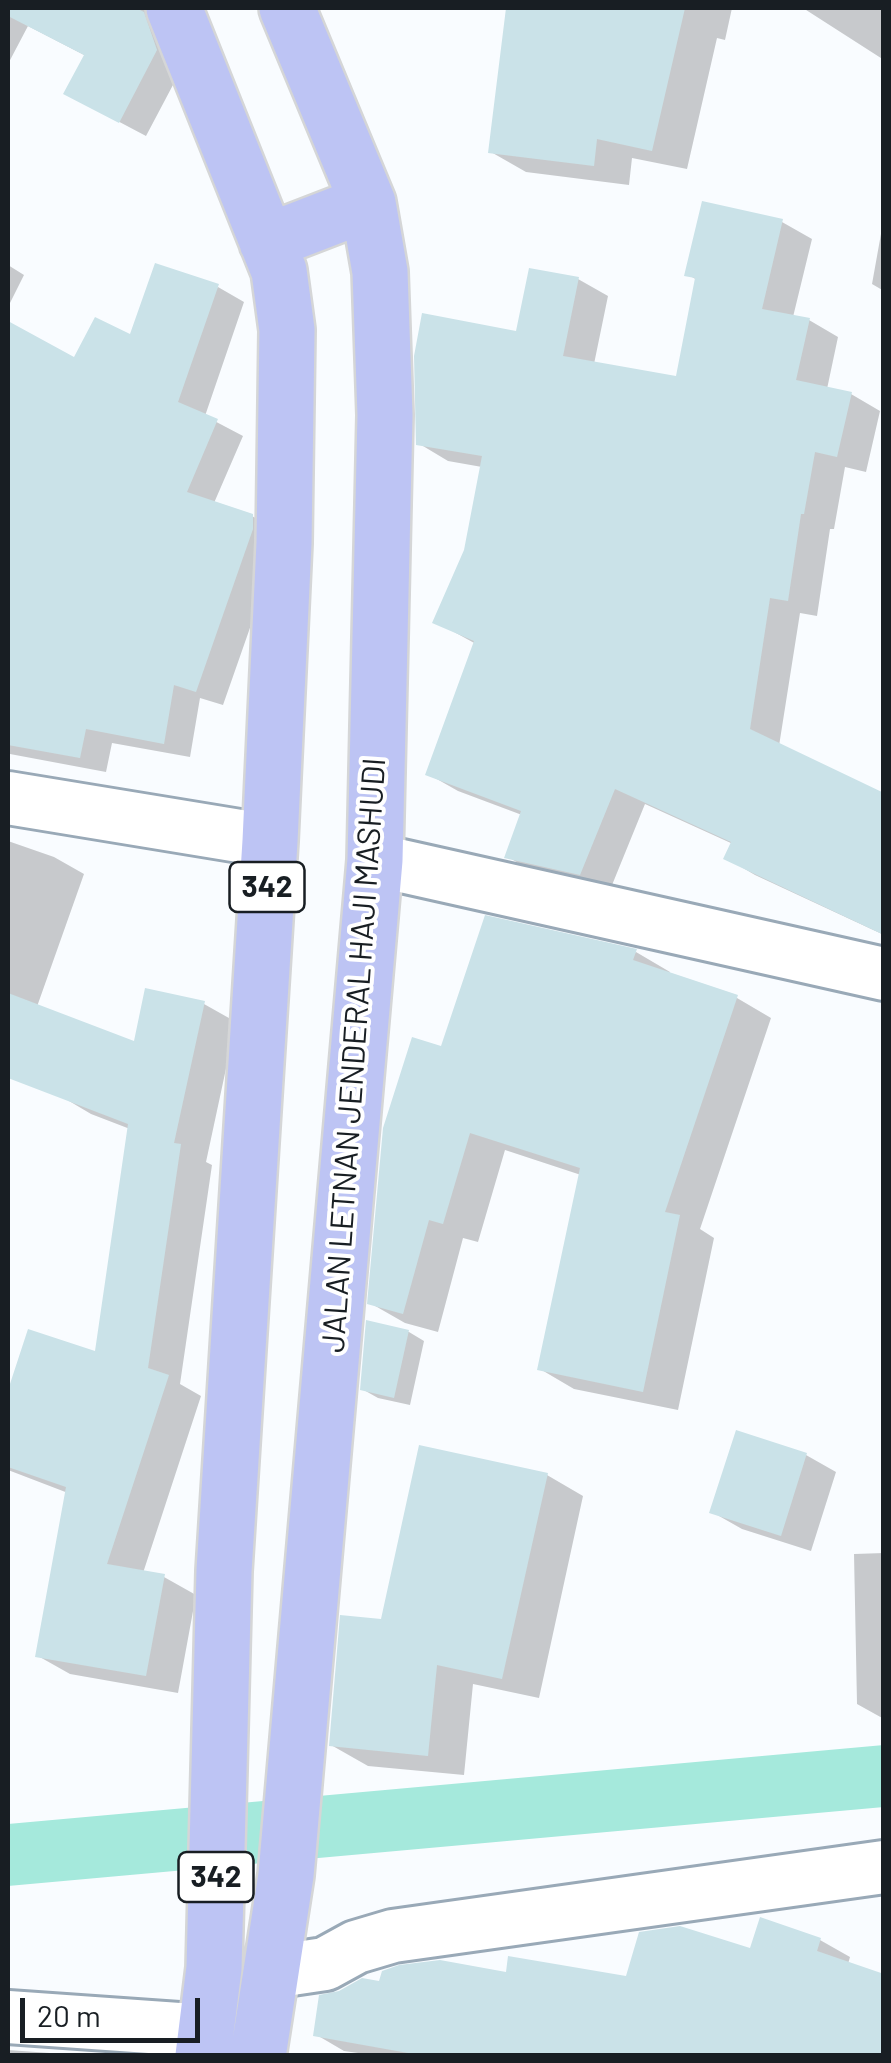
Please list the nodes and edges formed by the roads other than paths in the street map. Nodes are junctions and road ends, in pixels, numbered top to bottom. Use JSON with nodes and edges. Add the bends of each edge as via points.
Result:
{"nodes":[{"id":1,"x":174,"y":8,"type":"edge"},
{"id":2,"x":287,"y":8,"type":"edge"},
{"id":3,"x":368,"y":202,"type":"junction"},
{"id":4,"x":267,"y":242,"type":"junction"},
{"id":5,"x":8,"y":798,"type":"edge"},
{"id":6,"x":270,"y":840,"type":"junction"},
{"id":7,"x":375,"y":860,"type":"junction"},
{"id":8,"x":884,"y":974,"type":"edge"},
{"id":9,"x":224,"y":1571,"type":"junction"},
{"id":10,"x":312,"y":1573,"type":"junction"},
{"id":11,"x":884,"y":1867,"type":"edge"},
{"id":12,"x":275,"y":1951,"type":"junction"},
{"id":13,"x":8,"y":2017,"type":"edge"},
{"id":14,"x":205,"y":2043,"type":"edge"},
{"id":15,"x":258,"y":2056,"type":"edge"}],
"edges":[{"from":1,"to":4,"type":"main road","number":"342"},
{"from":2,"to":3,"type":"main road","name":"JALAN LETNAN JENDERAL HAJI MASHUDI","number":"342"},
{"from":3,"to":4,"type":"main road"},
{"from":3,"to":7,"type":"main road","name":"JALAN LETNAN JENDERAL HAJI MASHUDI","number":"342","via":[[380,272],[384,415]]},
{"from":4,"to":6,"type":"main road","number":"342","via":[[279,271],[287,330]]},
{"from":5,"to":6,"type":"street"},
{"from":6,"to":9,"type":"main road","number":"342"},
{"from":7,"to":8,"type":"street"},
{"from":7,"to":10,"type":"main road","name":"JALAN LETNAN JENDERAL HAJI MASHUDI","number":"342"},
{"from":9,"to":10,"type":"main road"},
{"from":9,"to":14,"type":"main road","number":"342","via":[[214,1968]]},
{"from":10,"to":12,"type":"main road","name":"JALAN LETNAN JENDERAL HAJI MASHUDI","number":"342"},
{"from":11,"to":12,"type":"street","via":[[394,1936],[325,1964]]},
{"from":12,"to":15,"type":"main road","name":"JALAN LETNAN JENDERAL HAJI MASHUDI","number":"342"},
{"from":13,"to":14,"type":"street"}]}
